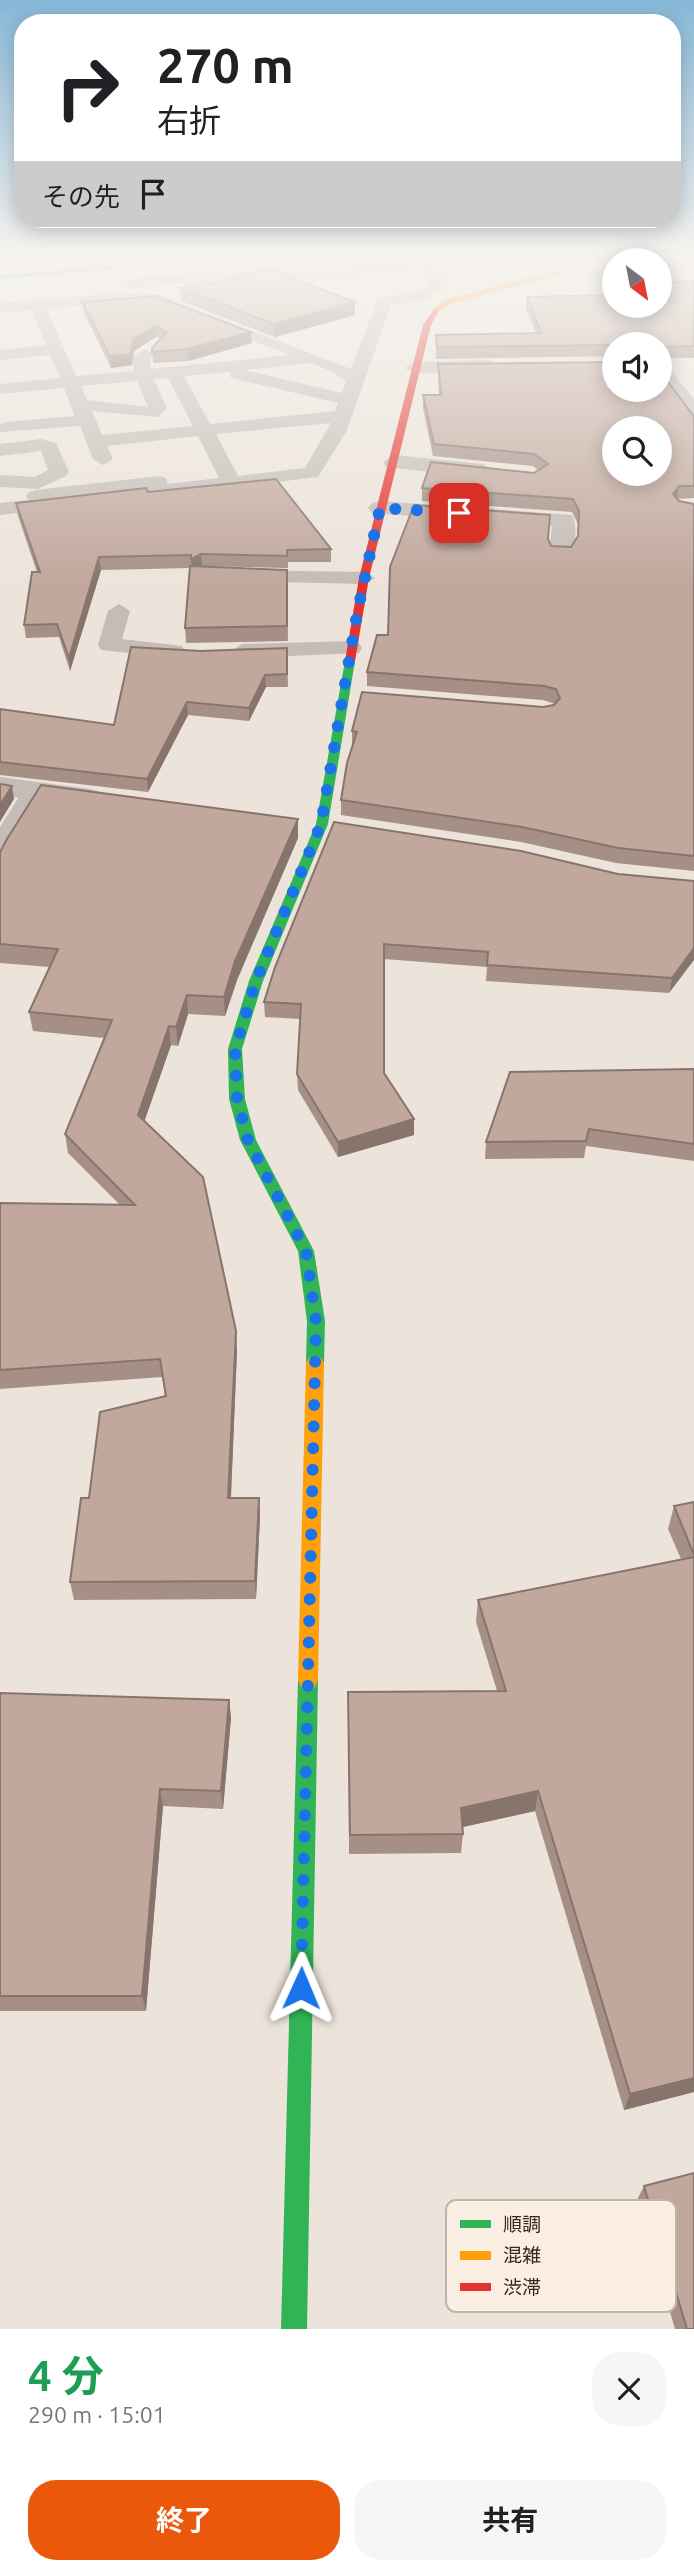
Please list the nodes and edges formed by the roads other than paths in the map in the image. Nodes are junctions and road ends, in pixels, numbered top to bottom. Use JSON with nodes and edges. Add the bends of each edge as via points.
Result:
{"nodes":[{"id":1,"x":65,"y":368,"type":"edge"},
{"id":2,"x":142,"y":368,"type":"edge"},
{"id":3,"x":210,"y":368,"type":"junction"},
{"id":4,"x":213,"y":368,"type":"edge"},
{"id":5,"x":338,"y":368,"type":"edge"},
{"id":6,"x":360,"y":368,"type":"edge"},
{"id":7,"x":415,"y":368,"type":"joint"},
{"id":8,"x":425,"y":368,"type":"edge"},
{"id":9,"x":173,"y":371,"type":"junction"},
{"id":10,"x":143,"y":374,"type":"junction"},
{"id":11,"x":355,"y":380,"type":"junction"},
{"id":12,"x":71,"y":382,"type":"junction"},
{"id":13,"x":672,"y":384,"type":"edge"},
{"id":14,"x":0,"y":389,"type":"edge"},
{"id":15,"x":345,"y":408,"type":"junction"},
{"id":16,"x":82,"y":412,"type":"junction"},
{"id":17,"x":694,"y":413,"type":"edge"},
{"id":18,"x":1,"y":417,"type":"edge"},
{"id":19,"x":204,"y":430,"type":"junction"},
{"id":20,"x":99,"y":449,"type":"junction"},
{"id":21,"x":0,"y":450,"type":"edge"},
{"id":22,"x":56,"y":462,"type":"junction"},
{"id":23,"x":394,"y":462,"type":"junction"},
{"id":24,"x":0,"y":468,"type":"edge"},
{"id":25,"x":505,"y":473,"type":"edge"},
{"id":26,"x":230,"y":479,"type":"junction"},
{"id":27,"x":0,"y":481,"type":"edge"},
{"id":28,"x":117,"y":491,"type":"junction"},
{"id":29,"x":380,"y":508,"type":"junction"},
{"id":30,"x":4,"y":509,"type":"edge"},
{"id":31,"x":561,"y":553,"type":"edge"},
{"id":32,"x":229,"y":576,"type":"edge"},
{"id":33,"x":364,"y":578,"type":"junction"},
{"id":34,"x":119,"y":611,"type":"dead end"},
{"id":35,"x":351,"y":648,"type":"junction"},
{"id":36,"x":0,"y":786,"type":"edge"},
{"id":37,"x":35,"y":791,"type":"junction"},
{"id":38,"x":117,"y":801,"type":"edge"},
{"id":39,"x":308,"y":822,"type":"junction"},
{"id":40,"x":352,"y":828,"type":"edge"},
{"id":41,"x":0,"y":849,"type":"edge"},
{"id":42,"x":294,"y":2329,"type":"edge"}],
"edges":[{"from":1,"to":12,"type":"lane"},
{"from":2,"to":10,"type":"lane"},
{"from":3,"to":4,"type":"lane"},
{"from":3,"to":9,"type":"lane"},
{"from":3,"to":15,"type":"lane"},
{"from":5,"to":11,"type":"lane"},
{"from":6,"to":11,"type":"lane"},
{"from":7,"to":8,"type":"street"},
{"from":7,"to":23,"type":"street"},
{"from":9,"to":10,"type":"lane"},
{"from":9,"to":19,"type":"lane"},
{"from":10,"to":12,"type":"lane"},
{"from":10,"to":16,"type":"lane","via":[[158,408],[152,413]]},
{"from":11,"to":15,"type":"lane"},
{"from":12,"to":14,"type":"lane"},
{"from":12,"to":16,"type":"lane"},
{"from":13,"to":17,"type":"street"},
{"from":15,"to":19,"type":"lane"},
{"from":15,"to":26,"type":"lane","via":[[325,451],[308,463]]},
{"from":16,"to":18,"type":"lane"},
{"from":16,"to":20,"type":"lane"},
{"from":19,"to":20,"type":"lane"},
{"from":19,"to":26,"type":"lane"},
{"from":20,"to":22,"type":"lane"},
{"from":20,"to":28,"type":"lane"},
{"from":21,"to":22,"type":"lane","via":[[41,445],[49,447]]},
{"from":22,"to":24,"type":"lane"},
{"from":22,"to":27,"type":"lane","via":[[59,472],[47,481]]},
{"from":23,"to":25,"type":"street"},
{"from":23,"to":29,"type":"street"},
{"from":26,"to":28,"type":"lane"},
{"from":28,"to":30,"type":"lane"},
{"from":29,"to":31,"type":"street","via":[[564,520]]},
{"from":29,"to":33,"type":"street"},
{"from":32,"to":33,"type":"lane"},
{"from":33,"to":35,"type":"street"},
{"from":34,"to":35,"type":"lane","via":[[109,645],[209,653]]},
{"from":35,"to":39,"type":"street","via":[[357,696]]},
{"from":36,"to":37,"type":"street"},
{"from":37,"to":38,"type":"street"},
{"from":37,"to":41,"type":"lane"},
{"from":39,"to":40,"type":"street"},
{"from":39,"to":42,"type":"street","via":[[235,1049],[237,1099],[248,1140],[306,1251],[316,1321]]}]}
